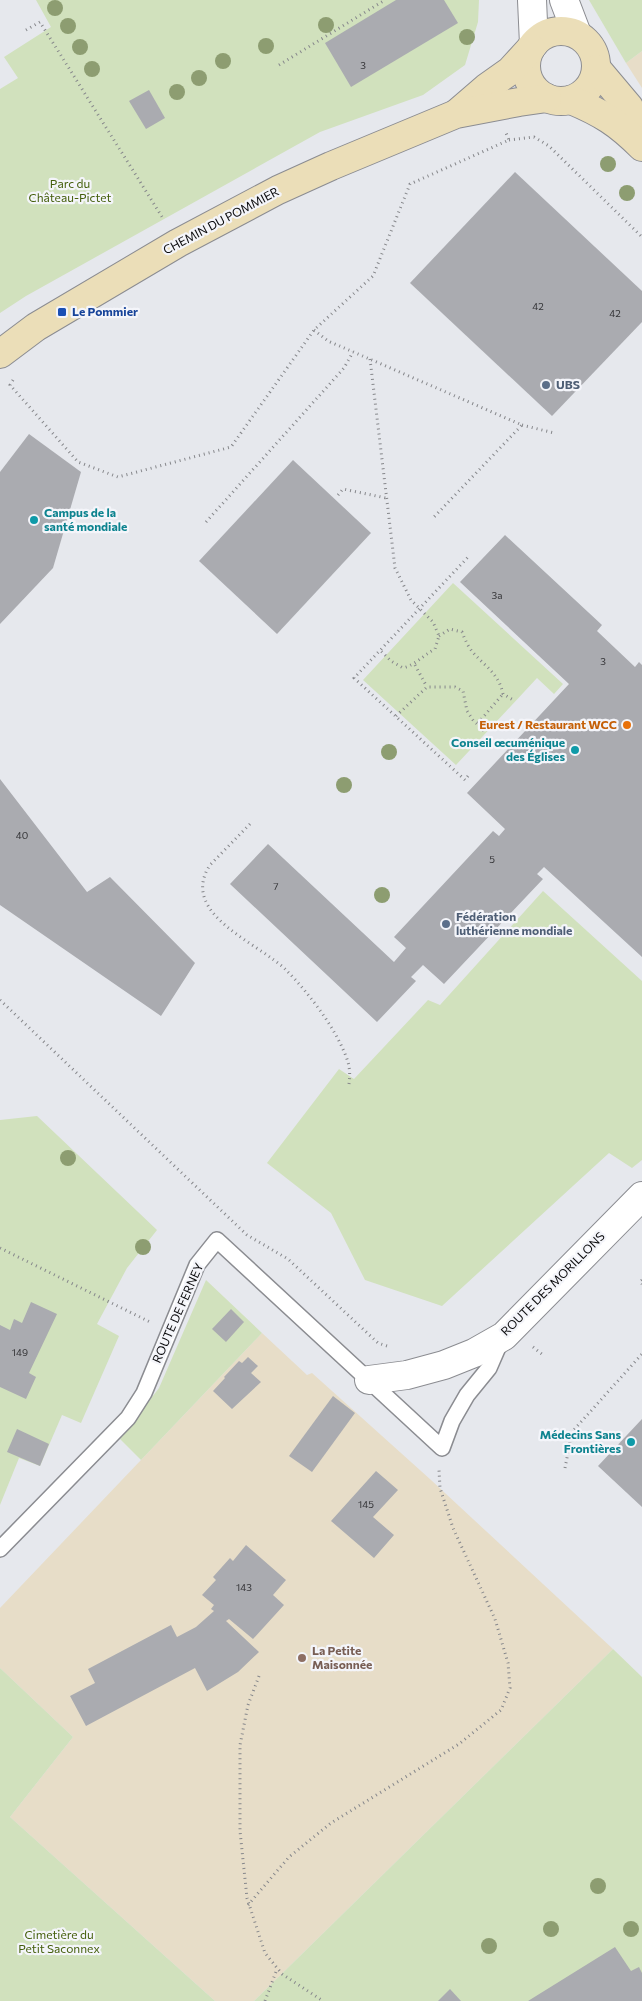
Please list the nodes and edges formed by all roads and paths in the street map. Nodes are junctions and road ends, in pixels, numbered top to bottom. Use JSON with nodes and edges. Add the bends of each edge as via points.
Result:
{"nodes":[{"id":1,"x":385,"y":0,"type":"edge"},
{"id":2,"x":532,"y":0,"type":"edge"},
{"id":3,"x":564,"y":0,"type":"edge"},
{"id":4,"x":26,"y":30,"type":"dead end"},
{"id":5,"x":577,"y":34,"type":"junction"},
{"id":6,"x":532,"y":46,"type":"junction"},
{"id":7,"x":279,"y":65,"type":"dead end"},
{"id":8,"x":597,"y":69,"type":"junction"},
{"id":9,"x":559,"y":99,"type":"junction"},
{"id":10,"x":456,"y":114,"type":"junction"},
{"id":11,"x":504,"y":127,"type":"dead end"},
{"id":12,"x":642,"y":138,"type":"edge"},
{"id":13,"x":508,"y":140,"type":"junction"},
{"id":14,"x":642,"y":147,"type":"edge"},
{"id":15,"x":168,"y":227,"type":"dead end"},
{"id":16,"x":642,"y":237,"type":"edge"},
{"id":17,"x":314,"y":330,"type":"junction"},
{"id":18,"x":353,"y":352,"type":"junction"},
{"id":19,"x":0,"y":354,"type":"edge"},
{"id":20,"x":370,"y":359,"type":"junction"},
{"id":21,"x":10,"y":386,"type":"dead end"},
{"id":22,"x":522,"y":425,"type":"junction"},
{"id":23,"x":554,"y":433,"type":"dead end"},
{"id":24,"x":338,"y":495,"type":"dead end"},
{"id":25,"x":386,"y":498,"type":"junction"},
{"id":26,"x":434,"y":517,"type":"dead end"},
{"id":27,"x":206,"y":522,"type":"dead end"},
{"id":28,"x":470,"y":555,"type":"dead end"},
{"id":29,"x":418,"y":609,"type":"junction"},
{"id":30,"x":439,"y":636,"type":"junction"},
{"id":31,"x":380,"y":650,"type":"junction"},
{"id":32,"x":415,"y":665,"type":"junction"},
{"id":33,"x":427,"y":687,"type":"junction"},
{"id":34,"x":503,"y":694,"type":"junction"},
{"id":35,"x":516,"y":701,"type":"dead end"},
{"id":36,"x":396,"y":716,"type":"junction"},
{"id":37,"x":478,"y":722,"type":"junction"},
{"id":38,"x":486,"y":732,"type":"dead end"},
{"id":39,"x":468,"y":776,"type":"dead end"},
{"id":40,"x":250,"y":824,"type":"dead end"},
{"id":41,"x":0,"y":1000,"type":"edge"},
{"id":42,"x":349,"y":1084,"type":"dead end"},
{"id":43,"x":642,"y":1196,"type":"edge"},
{"id":44,"x":0,"y":1248,"type":"edge"},
{"id":45,"x":642,"y":1280,"type":"edge"},
{"id":46,"x":642,"y":1284,"type":"edge"},
{"id":47,"x":152,"y":1323,"type":"dead end"},
{"id":48,"x":504,"y":1336,"type":"junction"},
{"id":49,"x":531,"y":1345,"type":"dead end"},
{"id":50,"x":392,"y":1348,"type":"dead end"},
{"id":51,"x":642,"y":1354,"type":"edge"},
{"id":52,"x":543,"y":1355,"type":"dead end"},
{"id":53,"x":369,"y":1380,"type":"junction"},
{"id":54,"x":442,"y":1448,"type":"junction"},
{"id":55,"x":565,"y":1468,"type":"dead end"},
{"id":56,"x":0,"y":1549,"type":"edge"},
{"id":57,"x":259,"y":1676,"type":"dead end"},
{"id":58,"x":248,"y":1905,"type":"junction"},
{"id":59,"x":277,"y":1969,"type":"junction"},
{"id":60,"x":266,"y":2001,"type":"edge"},
{"id":61,"x":323,"y":2001,"type":"edge"}],
"edges":[{"from":1,"to":7,"type":"path"},
{"from":2,"to":6,"type":"street"},
{"from":3,"to":5,"type":"street"},
{"from":4,"to":15,"type":"path","via":[[40,22]]},
{"from":5,"to":6,"type":"street","via":[[554,32],[543,36]]},
{"from":5,"to":8,"type":"street","via":[[595,55]]},
{"from":6,"to":9,"type":"street","via":[[526,59],[530,83],[537,92]]},
{"from":6,"to":10,"type":"street","name":"CHEMIN DU POMMIER","via":[[510,71]]},
{"from":8,"to":9,"type":"street","via":[[593,83],[584,94]]},
{"from":8,"to":12,"type":"street","via":[[629,107]]},
{"from":9,"to":10,"type":"street","name":"CHEMIN DU POMMIER"},
{"from":9,"to":14,"type":"street","via":[[592,108],[614,121]]},
{"from":10,"to":19,"type":"street","name":"CHEMIN DU POMMIER","via":[[330,166],[225,218],[36,327]]},
{"from":11,"to":13,"type":"path"},
{"from":13,"to":16,"type":"path","via":[[534,137],[549,146]]},
{"from":13,"to":17,"type":"path","via":[[410,184],[373,276]]},
{"from":17,"to":18,"type":"path","via":[[328,341]]},
{"from":17,"to":21,"type":"path","via":[[231,447],[118,476],[78,462]]},
{"from":18,"to":20,"type":"path"},
{"from":18,"to":27,"type":"path","via":[[344,368]]},
{"from":20,"to":22,"type":"path"},
{"from":20,"to":25,"type":"path"},
{"from":22,"to":23,"type":"path"},
{"from":22,"to":26,"type":"path"},
{"from":24,"to":25,"type":"path","via":[[343,489]]},
{"from":25,"to":29,"type":"path","via":[[395,568]]},
{"from":28,"to":29,"type":"path"},
{"from":29,"to":30,"type":"path","via":[[433,622]]},
{"from":29,"to":31,"type":"path"},
{"from":30,"to":32,"type":"path","via":[[435,649]]},
{"from":30,"to":34,"type":"path","via":[[450,629],[462,632],[469,647],[501,683]]},
{"from":31,"to":32,"type":"path","via":[[403,668]]},
{"from":31,"to":36,"type":"path","via":[[354,678]]},
{"from":32,"to":33,"type":"path"},
{"from":33,"to":36,"type":"path"},
{"from":33,"to":37,"type":"path","via":[[455,687],[463,691],[467,711]]},
{"from":34,"to":35,"type":"path"},
{"from":34,"to":37,"type":"path"},
{"from":36,"to":39,"type":"path","via":[[465,780]]},
{"from":37,"to":38,"type":"path"},
{"from":40,"to":42,"type":"path","via":[[206,872],[203,889],[208,908],[219,921],[286,970],[316,1006],[333,1028],[348,1062]]},
{"from":41,"to":50,"type":"path","via":[[248,1235],[288,1259],[378,1343]]},
{"from":43,"to":48,"type":"street","name":"ROUTE DES MORILLONS"},
{"from":44,"to":47,"type":"path"},
{"from":45,"to":46,"type":"path"},
{"from":48,"to":53,"type":"street","name":"ROUTE DES MORILLONS","via":[[444,1365],[407,1375]]},
{"from":48,"to":54,"type":"lane","via":[[489,1368],[467,1395],[452,1421]]},
{"from":49,"to":52,"type":"path"},
{"from":51,"to":55,"type":"path","via":[[572,1432]]},
{"from":53,"to":54,"type":"lane","name":"ROUTE DE FERNEY"},
{"from":53,"to":56,"type":"lane","name":"ROUTE DE FERNEY","via":[[217,1240],[197,1266],[144,1393],[128,1418]]},
{"from":54,"to":58,"type":"path","via":[[440,1488],[453,1528],[495,1619],[508,1663],[510,1688],[507,1696],[501,1710],[459,1744],[331,1823],[289,1857]]},
{"from":57,"to":58,"type":"path","via":[[248,1704],[240,1745],[240,1831]]},
{"from":58,"to":59,"type":"path","via":[[265,1953]]},
{"from":59,"to":60,"type":"path"},
{"from":59,"to":61,"type":"path"}]}
